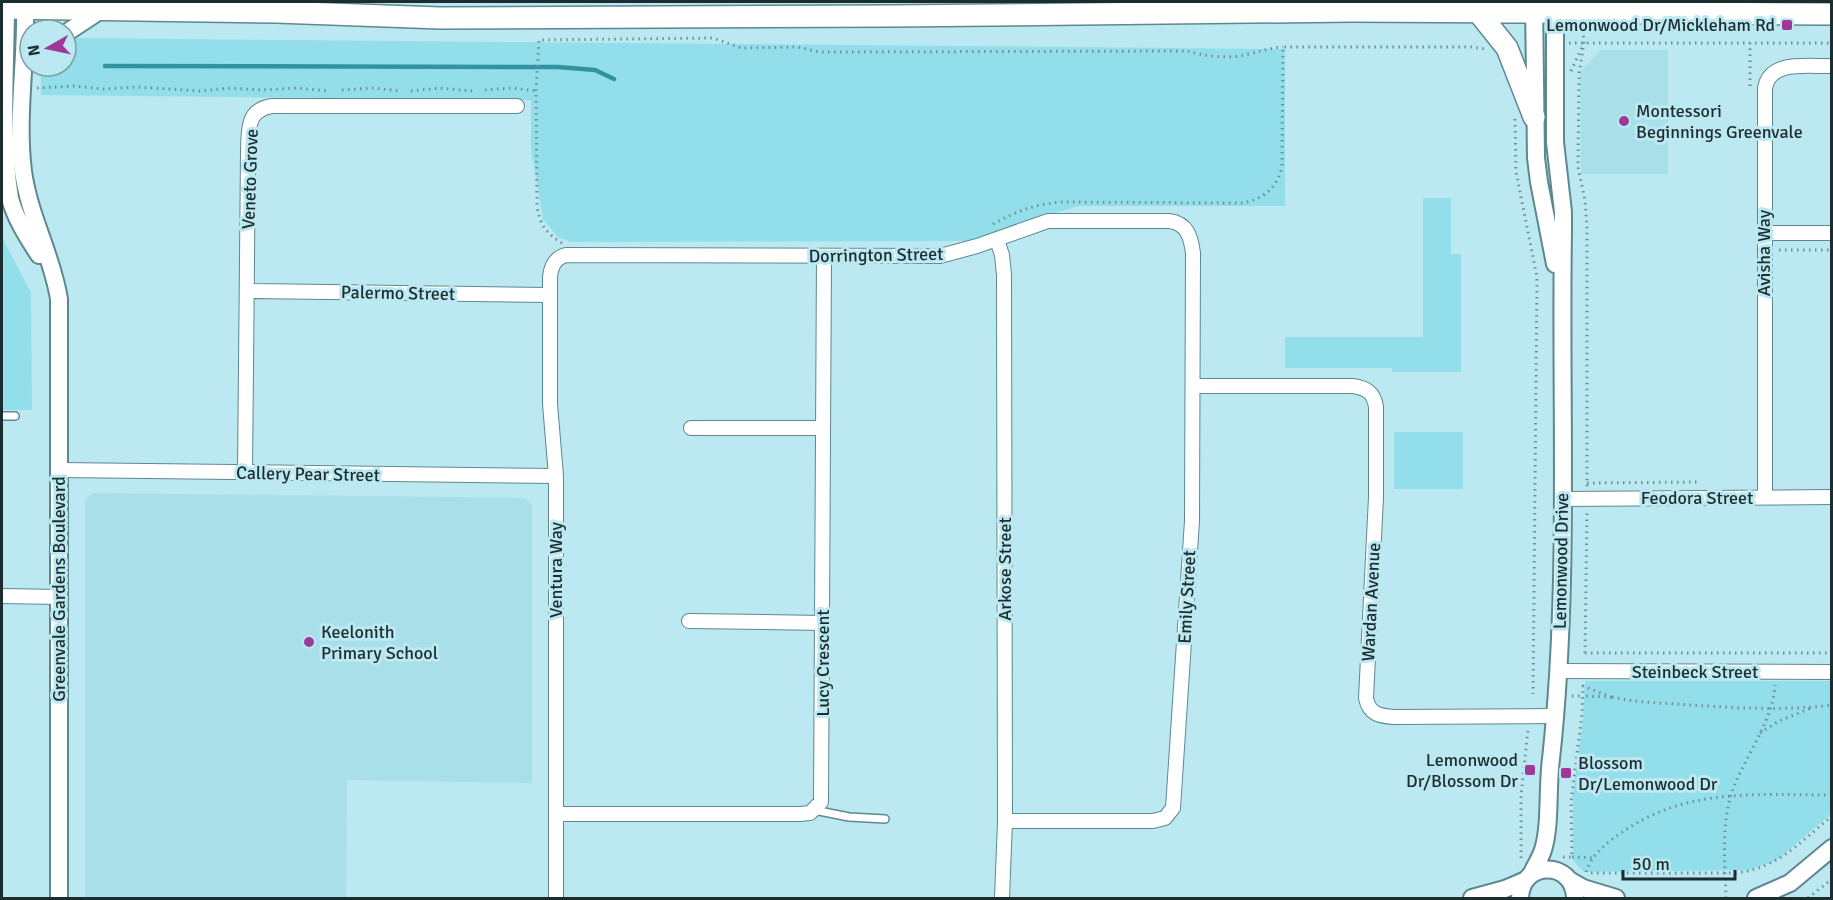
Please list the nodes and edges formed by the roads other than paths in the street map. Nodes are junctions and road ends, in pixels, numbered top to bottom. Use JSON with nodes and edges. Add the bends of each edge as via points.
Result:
{"nodes":[{"id":1,"x":13,"y":6,"type":"edge"},
{"id":2,"x":1555,"y":6,"type":"edge"},
{"id":3,"x":1534,"y":7,"type":"edge"},
{"id":4,"x":100,"y":10,"type":"junction"},
{"id":5,"x":1479,"y":13,"type":"junction"},
{"id":6,"x":1832,"y":14,"type":"edge"},
{"id":7,"x":78,"y":25,"type":"edge"},
{"id":8,"x":18,"y":27,"type":"edge"},
{"id":9,"x":1832,"y":66,"type":"edge"},
{"id":10,"x":25,"y":78,"type":"edge"},
{"id":11,"x":2,"y":88,"type":"edge"},
{"id":12,"x":517,"y":106,"type":"dead end"},
{"id":13,"x":1525,"y":117,"type":"junction"},
{"id":14,"x":1174,"y":222,"type":"joint"},
{"id":15,"x":1764,"y":233,"type":"junction"},
{"id":16,"x":1832,"y":234,"type":"edge"},
{"id":17,"x":997,"y":240,"type":"junction"},
{"id":18,"x":572,"y":250,"type":"joint"},
{"id":19,"x":824,"y":256,"type":"junction"},
{"id":20,"x":56,"y":280,"type":"junction"},
{"id":21,"x":247,"y":291,"type":"junction"},
{"id":22,"x":549,"y":295,"type":"junction"},
{"id":23,"x":1562,"y":297,"type":"junction"},
{"id":24,"x":1193,"y":387,"type":"junction"},
{"id":25,"x":2,"y":416,"type":"edge"},
{"id":26,"x":15,"y":416,"type":"dead end"},
{"id":27,"x":691,"y":428,"type":"dead end"},
{"id":28,"x":822,"y":429,"type":"junction"},
{"id":29,"x":60,"y":470,"type":"junction"},
{"id":30,"x":244,"y":473,"type":"junction"},
{"id":31,"x":556,"y":476,"type":"junction"},
{"id":32,"x":1765,"y":497,"type":"junction"},
{"id":33,"x":1832,"y":497,"type":"edge"},
{"id":34,"x":1563,"y":499,"type":"junction"},
{"id":35,"x":2,"y":596,"type":"edge"},
{"id":36,"x":59,"y":597,"type":"junction"},
{"id":37,"x":689,"y":621,"type":"dead end"},
{"id":38,"x":823,"y":623,"type":"junction"},
{"id":39,"x":1559,"y":671,"type":"junction"},
{"id":40,"x":1832,"y":672,"type":"edge"},
{"id":41,"x":1556,"y":716,"type":"junction"},
{"id":42,"x":814,"y":810,"type":"junction"},
{"id":43,"x":557,"y":814,"type":"junction"},
{"id":44,"x":885,"y":819,"type":"dead end"},
{"id":45,"x":1005,"y":821,"type":"junction"},
{"id":46,"x":1547,"y":825,"type":"junction"},
{"id":47,"x":1832,"y":848,"type":"edge"},
{"id":48,"x":1574,"y":872,"type":"junction"},
{"id":49,"x":1528,"y":878,"type":"junction"},
{"id":50,"x":59,"y":898,"type":"edge"},
{"id":51,"x":556,"y":898,"type":"edge"},
{"id":52,"x":1002,"y":898,"type":"edge"},
{"id":53,"x":1475,"y":898,"type":"edge"},
{"id":54,"x":1520,"y":898,"type":"edge"},
{"id":55,"x":1575,"y":898,"type":"edge"},
{"id":56,"x":1616,"y":898,"type":"edge"},
{"id":57,"x":1756,"y":898,"type":"edge"}],
"edges":[{"from":1,"to":4,"type":"main road"},
{"from":1,"to":8,"type":"street","name":"Greenvale Gardens Boulevard"},
{"from":1,"to":11,"type":"street","name":"Greenvale Gardens Boulevard"},
{"from":2,"to":3,"type":"main road"},
{"from":2,"to":6,"type":"main road"},
{"from":2,"to":23,"type":"street","name":"Lemonwood Drive","via":[[1555,142],[1563,212]]},
{"from":3,"to":5,"type":"main road"},
{"from":3,"to":13,"type":"street","name":"Lemonwood Drive"},
{"from":4,"to":5,"type":"main road","via":[[440,18],[898,12]]},
{"from":4,"to":7,"type":"street"},
{"from":5,"to":13,"type":"main road","via":[[1507,48]]},
{"from":9,"to":15,"type":"street","name":"Avisha Way","via":[[1776,69],[1766,81]]},
{"from":10,"to":20,"type":"street","name":"Greenvale Gardens Boulevard","via":[[21,150],[25,186]]},
{"from":11,"to":20,"type":"street","name":"Greenvale Gardens Boulevard","via":[[3,164],[10,200]]},
{"from":12,"to":21,"type":"street","name":"Veneto Grove","via":[[260,109],[251,120],[249,138]]},
{"from":13,"to":23,"type":"street","name":"Lemonwood Drive"},
{"from":14,"to":17,"type":"street","name":"Dorrington Street","via":[[1048,221]]},
{"from":14,"to":24,"type":"street","name":"Emily Street","via":[[1187,230],[1192,242]]},
{"from":15,"to":16,"type":"street"},
{"from":15,"to":32,"type":"street","name":"Avisha Way"},
{"from":17,"to":19,"type":"street","name":"Dorrington Street","via":[[940,256]]},
{"from":17,"to":45,"type":"street","name":"Arkose Street","via":[[1004,275]]},
{"from":18,"to":19,"type":"street","name":"Dorrington Street"},
{"from":18,"to":22,"type":"street","name":"Ventura Way","via":[[552,265]]},
{"from":19,"to":28,"type":"street","name":"Lucy Crescent"},
{"from":20,"to":29,"type":"street","name":"Greenvale Gardens Boulevard","via":[[60,315]]},
{"from":21,"to":22,"type":"street","name":"Palermo Street"},
{"from":21,"to":30,"type":"street","name":"Veneto Grove"},
{"from":22,"to":31,"type":"street","name":"Ventura Way","via":[[550,404]]},
{"from":23,"to":34,"type":"street","name":"Lemonwood Drive"},
{"from":24,"to":41,"type":"street","name":"Wardan Avenue","via":[[1358,387],[1375,399],[1376,508],[1366,698],[1370,710],[1394,717]]},
{"from":24,"to":45,"type":"street","name":"Emily Street","via":[[1192,521],[1173,808],[1165,818],[1154,820]]},
{"from":25,"to":26,"type":"lane"},
{"from":27,"to":28,"type":"street"},
{"from":28,"to":38,"type":"street","name":"Lucy Crescent"},
{"from":29,"to":30,"type":"street","name":"Callery Pear Street"},
{"from":29,"to":36,"type":"street","name":"Greenvale Gardens Boulevard"},
{"from":30,"to":31,"type":"street","name":"Callery Pear Street"},
{"from":31,"to":43,"type":"street","name":"Ventura Way"},
{"from":32,"to":33,"type":"street","name":"Feodora Street"},
{"from":32,"to":34,"type":"street","name":"Feodora Street"},
{"from":34,"to":39,"type":"street","name":"Lemonwood Drive"},
{"from":35,"to":36,"type":"street"},
{"from":36,"to":50,"type":"street","name":"Greenvale Gardens Boulevard"},
{"from":37,"to":38,"type":"street"},
{"from":38,"to":42,"type":"street","name":"Lucy Crescent","via":[[823,796]]},
{"from":39,"to":40,"type":"street","name":"Steinbeck Street"},
{"from":39,"to":41,"type":"street","name":"Lemonwood Drive"},
{"from":41,"to":46,"type":"street","name":"Lemonwood Drive"},
{"from":42,"to":43,"type":"street","via":[[800,814]]},
{"from":42,"to":44,"type":"lane"},
{"from":43,"to":51,"type":"street","name":"Ventura Way"},
{"from":45,"to":52,"type":"street","name":"Arkose Street"},
{"from":46,"to":48,"type":"street","name":"Lemonwood Drive","via":[[1555,857]]},
{"from":46,"to":49,"type":"street","name":"Lemonwood Drive","via":[[1543,848]]},
{"from":47,"to":57,"type":"street","via":[[1790,883]]},
{"from":48,"to":49,"type":"street","via":[[1547,869]]},
{"from":48,"to":55,"type":"street","name":"Lemonwood Drive"},
{"from":48,"to":56,"type":"street","via":[[1583,888]]},
{"from":49,"to":53,"type":"street","via":[[1506,890]]},
{"from":49,"to":54,"type":"street","name":"Lemonwood Drive"}]}
